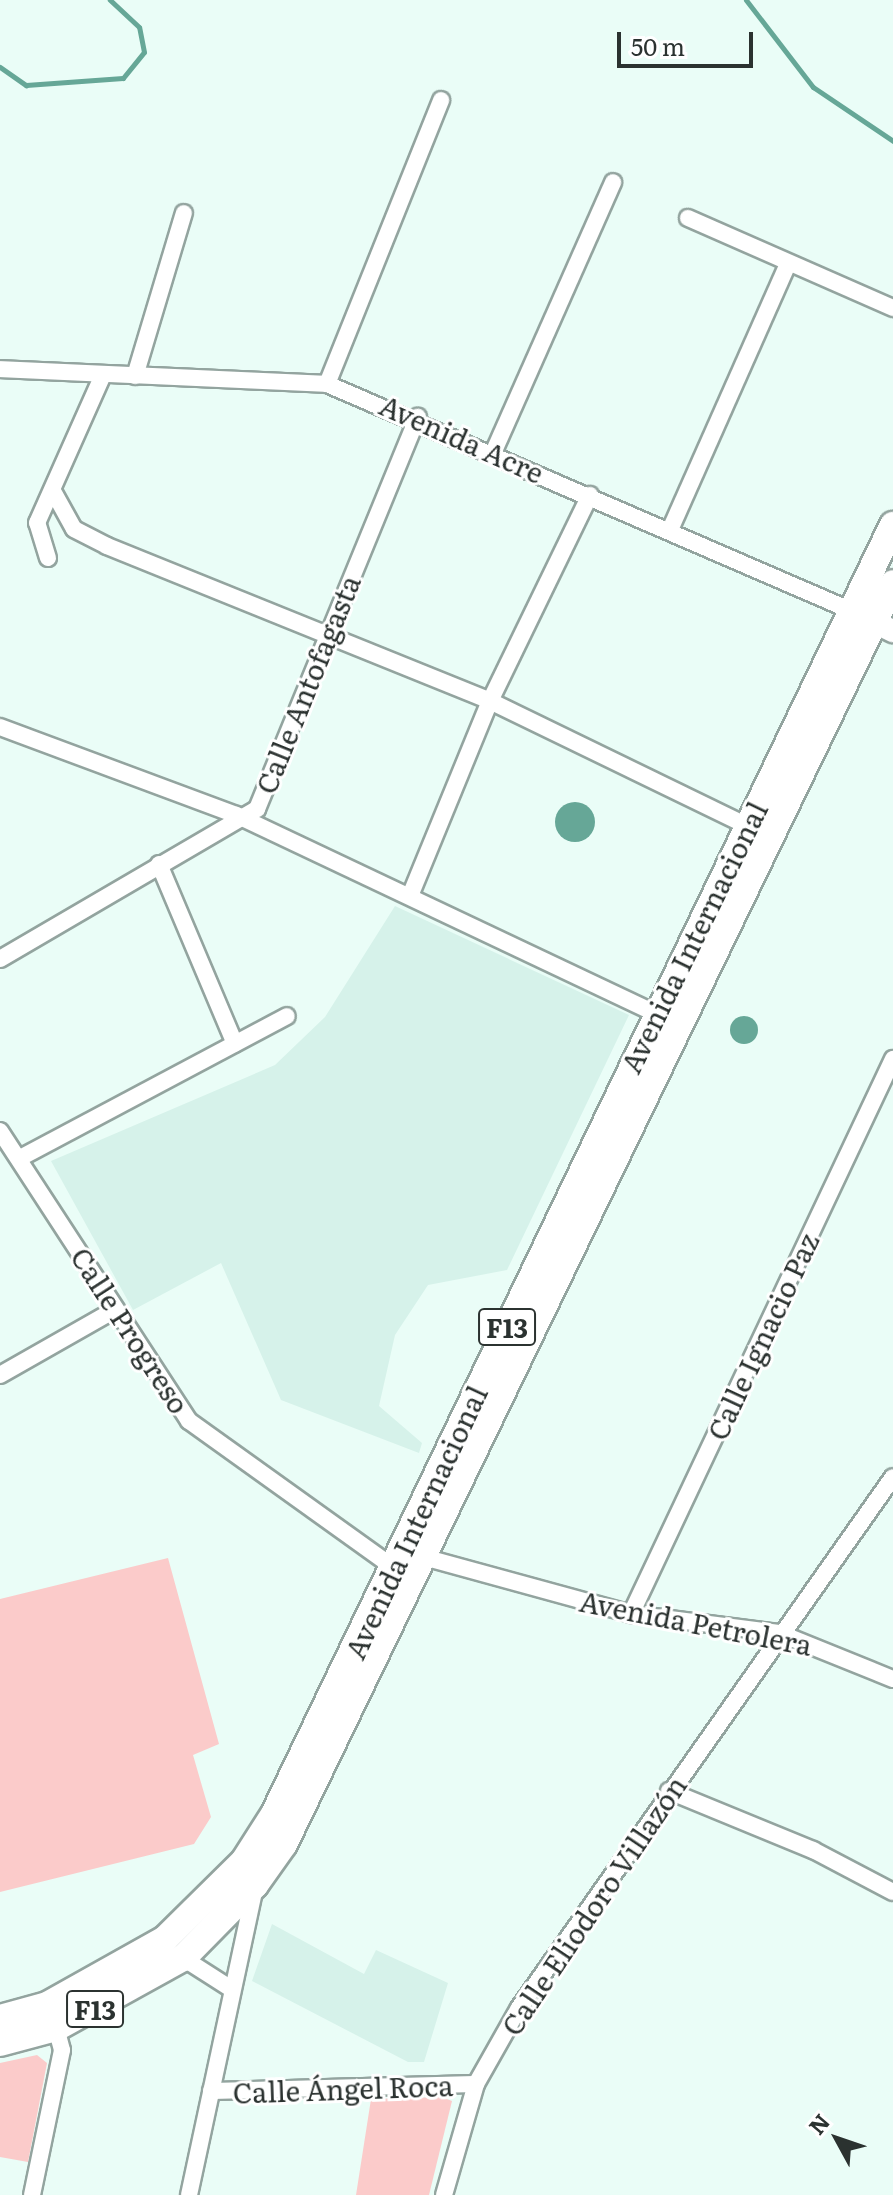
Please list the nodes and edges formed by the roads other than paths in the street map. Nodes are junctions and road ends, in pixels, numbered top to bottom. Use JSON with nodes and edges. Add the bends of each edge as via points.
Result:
{"nodes":[{"id":1,"x":441,"y":100,"type":"dead end"},
{"id":2,"x":613,"y":182,"type":"dead end"},
{"id":3,"x":184,"y":213,"type":"dead end"},
{"id":4,"x":688,"y":218,"type":"dead end"},
{"id":5,"x":788,"y":264,"type":"junction"},
{"id":6,"x":893,"y":308,"type":"edge"},
{"id":7,"x":0,"y":369,"type":"edge"},
{"id":8,"x":103,"y":375,"type":"junction"},
{"id":9,"x":135,"y":376,"type":"junction"},
{"id":10,"x":327,"y":384,"type":"junction"},
{"id":11,"x":418,"y":417,"type":"junction"},
{"id":12,"x":494,"y":451,"type":"junction"},
{"id":13,"x":53,"y":491,"type":"junction"},
{"id":14,"x":590,"y":495,"type":"junction"},
{"id":15,"x":893,"y":525,"type":"edge"},
{"id":16,"x":670,"y":530,"type":"junction"},
{"id":17,"x":48,"y":558,"type":"dead end"},
{"id":18,"x":893,"y":583,"type":"edge"},
{"id":19,"x":873,"y":621,"type":"edge"},
{"id":20,"x":327,"y":634,"type":"junction"},
{"id":21,"x":490,"y":701,"type":"junction"},
{"id":22,"x":0,"y":727,"type":"edge"},
{"id":23,"x":236,"y":815,"type":"junction"},
{"id":24,"x":747,"y":826,"type":"junction"},
{"id":25,"x":159,"y":864,"type":"junction"},
{"id":26,"x":410,"y":896,"type":"junction"},
{"id":27,"x":0,"y":959,"type":"edge"},
{"id":28,"x":654,"y":1014,"type":"junction"},
{"id":29,"x":287,"y":1016,"type":"dead end"},
{"id":30,"x":680,"y":1024,"type":"junction"},
{"id":31,"x":235,"y":1044,"type":"junction"},
{"id":32,"x":893,"y":1059,"type":"edge"},
{"id":33,"x":0,"y":1131,"type":"edge"},
{"id":34,"x":20,"y":1158,"type":"junction"},
{"id":35,"x":116,"y":1309,"type":"junction"},
{"id":36,"x":0,"y":1375,"type":"edge"},
{"id":37,"x":893,"y":1477,"type":"edge"},
{"id":38,"x":408,"y":1565,"type":"junction"},
{"id":39,"x":631,"y":1614,"type":"junction"},
{"id":40,"x":779,"y":1633,"type":"junction"},
{"id":41,"x":893,"y":1679,"type":"edge"},
{"id":42,"x":669,"y":1791,"type":"junction"},
{"id":43,"x":255,"y":1885,"type":"junction"},
{"id":44,"x":893,"y":1892,"type":"edge"},
{"id":45,"x":183,"y":1958,"type":"junction"},
{"id":46,"x":230,"y":1988,"type":"junction"},
{"id":47,"x":52,"y":2016,"type":"junction"},
{"id":48,"x":0,"y":2018,"type":"edge"},
{"id":49,"x":0,"y":2043,"type":"edge"},
{"id":50,"x":476,"y":2084,"type":"junction"},
{"id":51,"x":211,"y":2091,"type":"junction"},
{"id":52,"x":32,"y":2195,"type":"edge"},
{"id":53,"x":189,"y":2195,"type":"edge"},
{"id":54,"x":444,"y":2195,"type":"edge"}],
"edges":[{"from":1,"to":10,"type":"street"},
{"from":2,"to":12,"type":"street"},
{"from":3,"to":9,"type":"street"},
{"from":4,"to":5,"type":"street"},
{"from":5,"to":6,"type":"street"},
{"from":5,"to":16,"type":"street"},
{"from":7,"to":8,"type":"street","name":"Avenida Acre"},
{"from":8,"to":9,"type":"street","name":"Avenida Acre"},
{"from":8,"to":13,"type":"street"},
{"from":9,"to":10,"type":"street","name":"Avenida Acre"},
{"from":10,"to":11,"type":"street","name":"Avenida Acre"},
{"from":11,"to":12,"type":"street","name":"Avenida Acre"},
{"from":11,"to":20,"type":"street","name":"Calle Antofagasta"},
{"from":12,"to":14,"type":"street","name":"Avenida Acre"},
{"from":13,"to":17,"type":"street","via":[[37,523]]},
{"from":13,"to":20,"type":"street","via":[[74,529]]},
{"from":14,"to":16,"type":"street","name":"Avenida Acre"},
{"from":14,"to":21,"type":"street"},
{"from":15,"to":19,"type":"highway","name":"Avenida Internacional","number":"F13"},
{"from":16,"to":19,"type":"street","name":"Avenida Acre"},
{"from":18,"to":19,"type":"highway","name":"Avenida Internacional","number":"F13"},
{"from":19,"to":24,"type":"highway","name":"Avenida Internacional","number":"F13"},
{"from":19,"to":30,"type":"highway","name":"Avenida Internacional","number":"F13"},
{"from":20,"to":21,"type":"street"},
{"from":20,"to":23,"type":"street","name":"Calle Antofagasta","via":[[257,809]]},
{"from":21,"to":24,"type":"street"},
{"from":21,"to":26,"type":"street"},
{"from":22,"to":23,"type":"street"},
{"from":23,"to":25,"type":"street","name":"Calle Antofagasta"},
{"from":23,"to":26,"type":"street"},
{"from":24,"to":28,"type":"highway","name":"Avenida Internacional","number":"F13"},
{"from":25,"to":27,"type":"street","name":"Calle Antofagasta"},
{"from":25,"to":31,"type":"street"},
{"from":26,"to":28,"type":"street"},
{"from":28,"to":30,"type":"street"},
{"from":28,"to":38,"type":"highway","name":"Avenida Internacional","number":"F13"},
{"from":29,"to":31,"type":"street"},
{"from":30,"to":38,"type":"highway","name":"Avenida Internacional","number":"F13"},
{"from":31,"to":34,"type":"street"},
{"from":32,"to":39,"type":"street","name":"Calle Ignacio Paz"},
{"from":33,"to":34,"type":"street","name":"Calle Progreso"},
{"from":34,"to":35,"type":"street","name":"Calle Progreso"},
{"from":35,"to":36,"type":"street"},
{"from":35,"to":38,"type":"street","name":"Calle Progreso","via":[[189,1421]]},
{"from":37,"to":40,"type":"street","name":"Calle Eliodoro Villazón"},
{"from":38,"to":39,"type":"street","name":"Avenida Petrolera"},
{"from":38,"to":43,"type":"highway","name":"Avenida Internacional","number":"F13","via":[[304,1809]]},
{"from":38,"to":47,"type":"highway","name":"Avenida Internacional","number":"F13","via":[[244,1861],[165,1939]]},
{"from":39,"to":40,"type":"street","name":"Avenida Petrolera"},
{"from":40,"to":41,"type":"street","name":"Avenida Petrolera"},
{"from":40,"to":42,"type":"street","name":"Calle Eliodoro Villazón"},
{"from":42,"to":44,"type":"street","via":[[813,1850]]},
{"from":42,"to":50,"type":"street","name":"Calle Eliodoro Villazón","via":[[593,1895]]},
{"from":43,"to":45,"type":"highway","name":"Avenida Internacional","number":"F13"},
{"from":43,"to":46,"type":"street"},
{"from":45,"to":46,"type":"street"},
{"from":45,"to":47,"type":"highway","name":"Avenida Internacional","number":"F13"},
{"from":46,"to":51,"type":"street"},
{"from":47,"to":48,"type":"highway","name":"Avenida Internacional","number":"F13"},
{"from":47,"to":49,"type":"highway","name":"Avenida Internacional","number":"F13"},
{"from":47,"to":52,"type":"street","via":[[62,2050]]},
{"from":50,"to":51,"type":"street","name":"Calle Ángel Roca"},
{"from":50,"to":54,"type":"street","name":"Calle Eliodoro Villazón"},
{"from":51,"to":53,"type":"street"}]}
